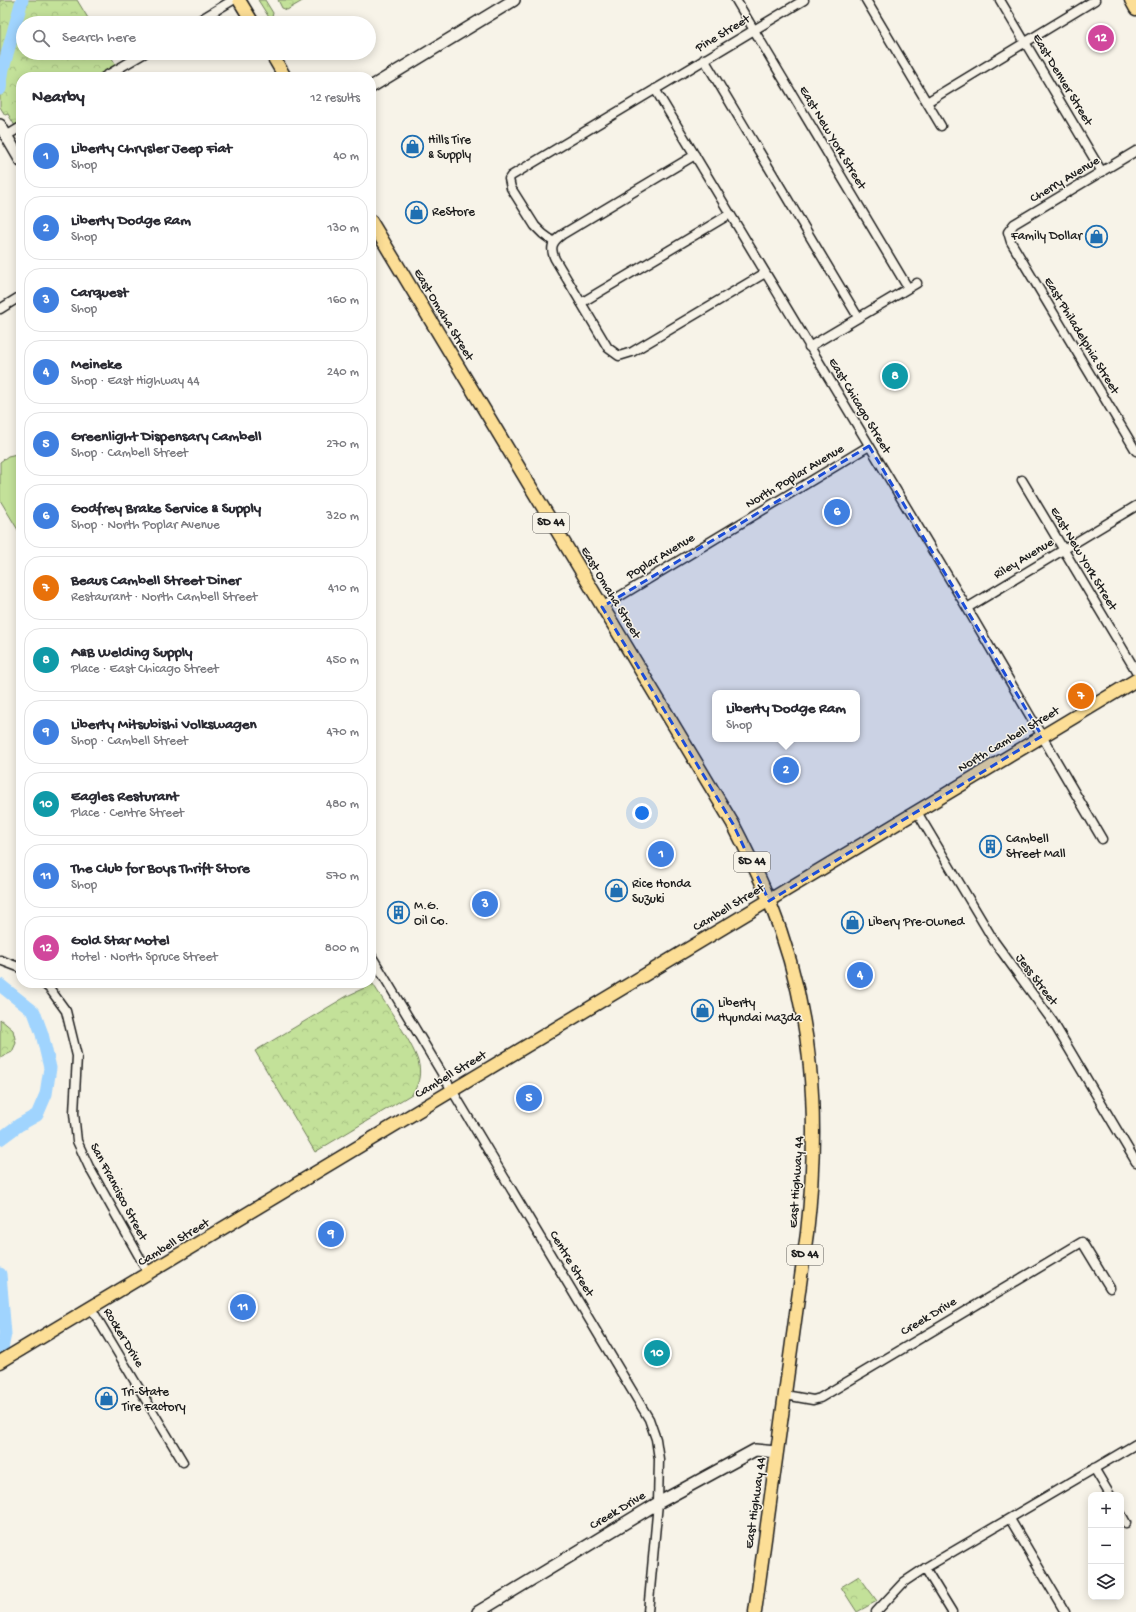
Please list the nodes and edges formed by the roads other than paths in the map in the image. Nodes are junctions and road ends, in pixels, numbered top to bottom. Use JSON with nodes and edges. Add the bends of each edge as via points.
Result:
{"nodes":[{"id":1,"x":233,"y":0,"type":"edge"},
{"id":2,"x":239,"y":0,"type":"edge"},
{"id":3,"x":514,"y":0,"type":"edge"},
{"id":4,"x":736,"y":0,"type":"edge"},
{"id":5,"x":804,"y":0,"type":"edge"},
{"id":6,"x":866,"y":0,"type":"edge"},
{"id":7,"x":1000,"y":0,"type":"edge"},
{"id":8,"x":1095,"y":0,"type":"edge"},
{"id":9,"x":1130,"y":0,"type":"edge"},
{"id":10,"x":1136,"y":9,"type":"edge"},
{"id":11,"x":207,"y":16,"type":"edge"},
{"id":12,"x":249,"y":16,"type":"edge"},
{"id":13,"x":754,"y":30,"type":"junction"},
{"id":14,"x":1026,"y":43,"type":"junction"},
{"id":15,"x":133,"y":60,"type":"edge"},
{"id":16,"x":275,"y":60,"type":"edge"},
{"id":17,"x":704,"y":60,"type":"junction"},
{"id":18,"x":113,"y":72,"type":"edge"},
{"id":19,"x":282,"y":72,"type":"edge"},
{"id":20,"x":376,"y":84,"type":"edge"},
{"id":21,"x":655,"y":89,"type":"junction"},
{"id":22,"x":927,"y":102,"type":"junction"},
{"id":23,"x":0,"y":125,"type":"edge"},
{"id":24,"x":941,"y":126,"type":"dead end"},
{"id":25,"x":16,"y":130,"type":"edge"},
{"id":26,"x":6,"y":136,"type":"junction"},
{"id":27,"x":1136,"y":151,"type":"edge"},
{"id":28,"x":16,"y":153,"type":"edge"},
{"id":29,"x":695,"y":155,"type":"junction"},
{"id":30,"x":1102,"y":172,"type":"junction"},
{"id":31,"x":730,"y":214,"type":"junction"},
{"id":32,"x":376,"y":229,"type":"edge"},
{"id":33,"x":1008,"y":232,"type":"joint"},
{"id":34,"x":554,"y":242,"type":"junction"},
{"id":35,"x":765,"y":273,"type":"junction"},
{"id":36,"x":917,"y":283,"type":"dead end"},
{"id":37,"x":908,"y":288,"type":"junction"},
{"id":38,"x":16,"y":299,"type":"edge"},
{"id":39,"x":581,"y":303,"type":"junction"},
{"id":40,"x":0,"y":309,"type":"edge"},
{"id":41,"x":858,"y":317,"type":"junction"},
{"id":42,"x":809,"y":347,"type":"junction"},
{"id":43,"x":869,"y":446,"type":"junction"},
{"id":44,"x":1136,"y":452,"type":"edge"},
{"id":45,"x":1022,"y":480,"type":"dead end"},
{"id":46,"x":1136,"y":506,"type":"edge"},
{"id":47,"x":733,"y":528,"type":"joint"},
{"id":48,"x":1063,"y":550,"type":"junction"},
{"id":49,"x":602,"y":607,"type":"junction"},
{"id":50,"x":967,"y":608,"type":"junction"},
{"id":51,"x":1136,"y":671,"type":"edge"},
{"id":52,"x":1136,"y":680,"type":"edge"},
{"id":53,"x":1042,"y":736,"type":"junction"},
{"id":54,"x":917,"y":812,"type":"junction"},
{"id":55,"x":1102,"y":839,"type":"dead end"},
{"id":56,"x":769,"y":901,"type":"junction"},
{"id":57,"x":0,"y":960,"type":"edge"},
{"id":58,"x":376,"y":963,"type":"edge"},
{"id":59,"x":16,"y":966,"type":"edge"},
{"id":60,"x":49,"y":988,"type":"edge"},
{"id":61,"x":452,"y":1091,"type":"junction"},
{"id":62,"x":1136,"y":1162,"type":"edge"},
{"id":63,"x":149,"y":1274,"type":"junction"},
{"id":64,"x":1110,"y":1288,"type":"dead end"},
{"id":65,"x":91,"y":1308,"type":"junction"},
{"id":66,"x":0,"y":1362,"type":"edge"},
{"id":67,"x":785,"y":1395,"type":"junction"},
{"id":68,"x":1136,"y":1444,"type":"edge"},
{"id":69,"x":777,"y":1452,"type":"junction"},
{"id":70,"x":183,"y":1462,"type":"dead end"},
{"id":71,"x":1094,"y":1468,"type":"junction"},
{"id":72,"x":1108,"y":1492,"type":"edge"},
{"id":73,"x":658,"y":1503,"type":"junction"},
{"id":74,"x":1010,"y":1519,"type":"junction"},
{"id":75,"x":1124,"y":1519,"type":"edge"},
{"id":76,"x":1126,"y":1522,"type":"dead end"},
{"id":77,"x":925,"y":1568,"type":"junction"},
{"id":78,"x":478,"y":1612,"type":"edge"},
{"id":79,"x":648,"y":1612,"type":"edge"},
{"id":80,"x":755,"y":1612,"type":"edge"},
{"id":81,"x":876,"y":1612,"type":"edge"},
{"id":82,"x":952,"y":1612,"type":"edge"},
{"id":83,"x":1065,"y":1612,"type":"edge"}],
"edges":[{"from":1,"to":11,"type":"street"},
{"from":2,"to":12,"type":"main road"},
{"from":3,"to":20,"type":"street"},
{"from":4,"to":13,"type":"street","name":"East New York Street"},
{"from":5,"to":13,"type":"street","name":"Pine Street"},
{"from":6,"to":22,"type":"street"},
{"from":7,"to":14,"type":"street","name":"East Denver Street"},
{"from":8,"to":14,"type":"street"},
{"from":9,"to":10,"type":"main road"},
{"from":13,"to":17,"type":"street","name":"Pine Street"},
{"from":13,"to":37,"type":"street","name":"East New York Street"},
{"from":14,"to":22,"type":"street"},
{"from":14,"to":30,"type":"street","name":"East Denver Street"},
{"from":15,"to":18,"type":"street"},
{"from":16,"to":19,"type":"main road"},
{"from":17,"to":21,"type":"street","name":"Pine Street"},
{"from":17,"to":41,"type":"street"},
{"from":21,"to":29,"type":"street","name":"East Chicago Street"},
{"from":21,"to":34,"type":"street","name":"Pine Street","via":[[509,179],[511,188],[535,226]]},
{"from":22,"to":24,"type":"street"},
{"from":23,"to":26,"type":"street"},
{"from":25,"to":26,"type":"street"},
{"from":26,"to":28,"type":"street"},
{"from":27,"to":30,"type":"street","name":"Cherry Avenue"},
{"from":29,"to":31,"type":"street","name":"East Chicago Street"},
{"from":29,"to":34,"type":"street","via":[[563,234]]},
{"from":30,"to":33,"type":"street","name":"Cherry Avenue","via":[[1014,224]]},
{"from":31,"to":35,"type":"street","name":"East Chicago Street"},
{"from":31,"to":39,"type":"street"},
{"from":32,"to":49,"type":"main road","name":"East Omaha Street","number":"SD 44"},
{"from":33,"to":44,"type":"street","name":"East Philadelphia Street","via":[[1011,242]]},
{"from":34,"to":39,"type":"street","via":[[552,254]]},
{"from":35,"to":39,"type":"street","via":[[623,356],[608,348]]},
{"from":35,"to":42,"type":"street","name":"East Chicago Street"},
{"from":36,"to":37,"type":"street"},
{"from":37,"to":41,"type":"street"},
{"from":38,"to":40,"type":"street"},
{"from":41,"to":42,"type":"street"},
{"from":42,"to":43,"type":"street","name":"East Chicago Street"},
{"from":43,"to":47,"type":"street","name":"North Poplar Avenue"},
{"from":43,"to":50,"type":"street","name":"East Chicago Street"},
{"from":45,"to":48,"type":"street","name":"East New York Street"},
{"from":46,"to":48,"type":"street","name":"Riley Avenue"},
{"from":47,"to":49,"type":"street","name":"Poplar Avenue"},
{"from":48,"to":50,"type":"street","name":"Riley Avenue"},
{"from":48,"to":51,"type":"street","name":"East New York Street"},
{"from":49,"to":56,"type":"main road","name":"East Omaha Street","number":"SD 44","via":[[733,824]]},
{"from":50,"to":53,"type":"street","name":"East Chicago Street"},
{"from":52,"to":53,"type":"main road","name":"North Cambell Street"},
{"from":53,"to":54,"type":"main road","name":"North Cambell Street"},
{"from":53,"to":55,"type":"street","name":"East Chicago Street"},
{"from":54,"to":56,"type":"main road","name":"Cambell Street"},
{"from":54,"to":62,"type":"street","name":"Jess Street","via":[[994,941],[1052,1022]]},
{"from":56,"to":61,"type":"main road","name":"Cambell Street"},
{"from":56,"to":67,"type":"main road","name":"East Highway 44","number":"SD 44","via":[[793,973],[805,1026],[814,1106],[811,1199]]},
{"from":57,"to":59,"type":"street"},
{"from":58,"to":61,"type":"street","name":"Centre Street"},
{"from":60,"to":63,"type":"street","name":"San Francisco Street","via":[[66,1011],[77,1056],[74,1113],[77,1141],[88,1166]]},
{"from":61,"to":63,"type":"main road","name":"Cambell Street"},
{"from":61,"to":73,"type":"street","name":"Centre Street","via":[[649,1419],[659,1459]]},
{"from":63,"to":65,"type":"main road","name":"Cambell Street"},
{"from":64,"to":67,"type":"street","name":"Creek Drive","via":[[1082,1242],[820,1398],[813,1400]]},
{"from":65,"to":66,"type":"main road","name":"Cambell Street"},
{"from":65,"to":70,"type":"street","name":"Rocker Drive"},
{"from":67,"to":69,"type":"main road","name":"East Highway 44","number":"SD 44"},
{"from":68,"to":71,"type":"street"},
{"from":69,"to":73,"type":"street","name":"Creek Drive","via":[[755,1450]]},
{"from":69,"to":80,"type":"main road","name":"East Highway 44","number":"SD 44"},
{"from":71,"to":72,"type":"street"},
{"from":71,"to":74,"type":"street"},
{"from":73,"to":78,"type":"street","name":"Creek Drive"},
{"from":73,"to":79,"type":"street","name":"Centre Street"},
{"from":74,"to":77,"type":"street"},
{"from":74,"to":83,"type":"street"},
{"from":75,"to":76,"type":"street"},
{"from":77,"to":81,"type":"street","via":[[904,1582]]},
{"from":77,"to":82,"type":"street"}]}
